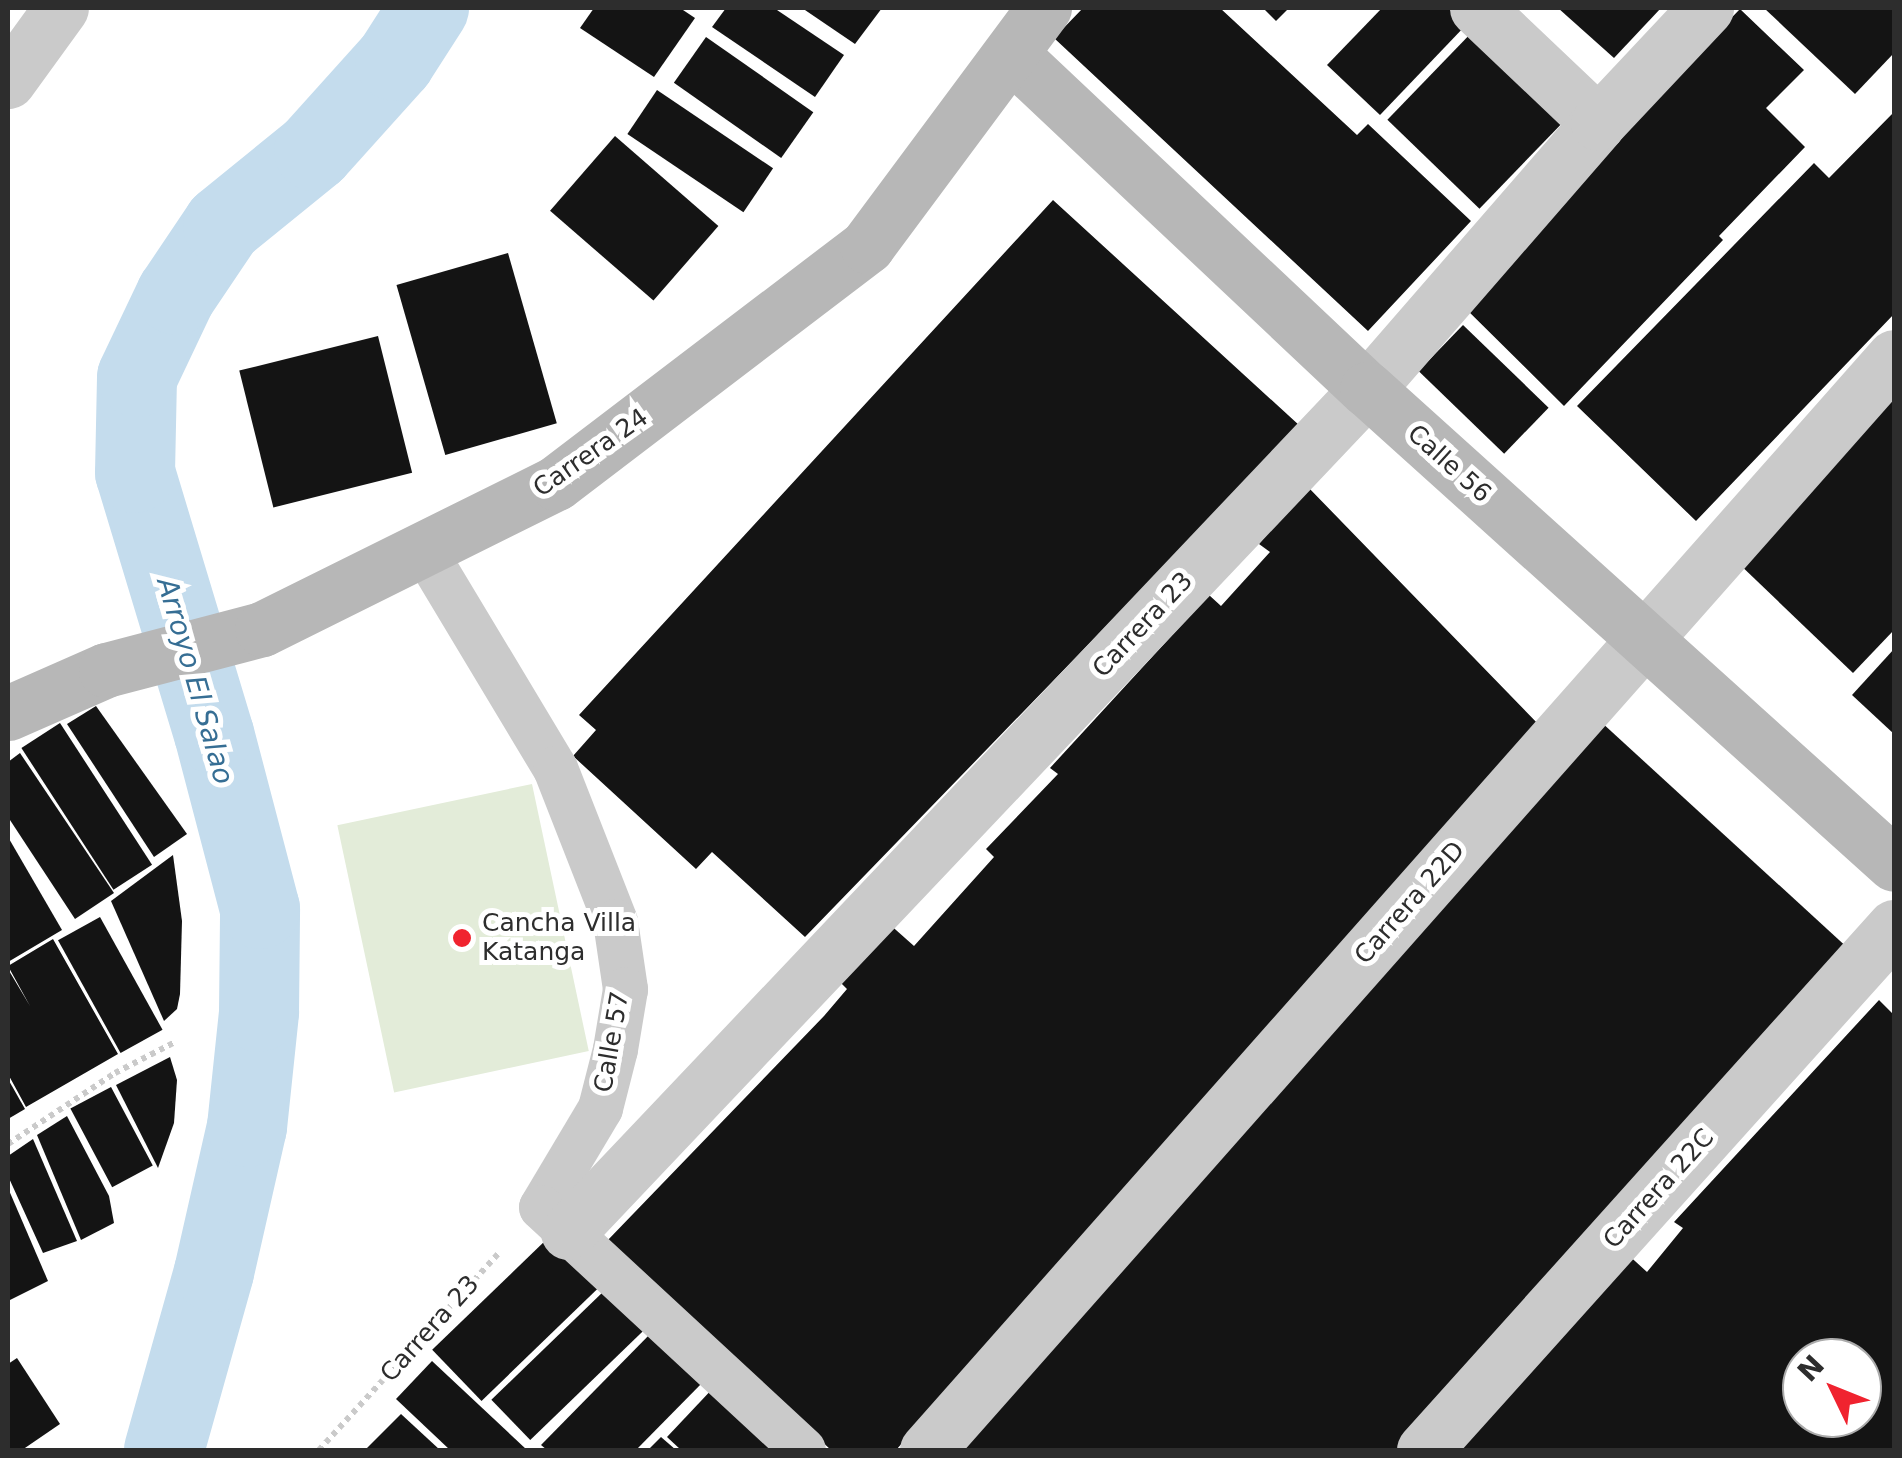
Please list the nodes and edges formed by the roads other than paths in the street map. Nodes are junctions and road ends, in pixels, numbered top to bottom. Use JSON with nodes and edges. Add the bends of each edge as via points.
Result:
{"nodes":[{"id":1,"x":61,"y":8,"type":"edge"},
{"id":2,"x":1044,"y":8,"type":"edge"},
{"id":3,"x":1477,"y":8,"type":"edge"},
{"id":4,"x":1706,"y":8,"type":"edge"},
{"id":5,"x":1012,"y":55,"type":"junction"},
{"id":6,"x":8,"y":82,"type":"edge"},
{"id":7,"x":1598,"y":123,"type":"junction"},
{"id":8,"x":1894,"y":357,"type":"edge"},
{"id":9,"x":1367,"y":389,"type":"junction"},
{"id":10,"x":425,"y":552,"type":"junction"},
{"id":11,"x":1642,"y":639,"type":"junction"},
{"id":12,"x":9,"y":706,"type":"edge"},
{"id":13,"x":1894,"y":864,"type":"edge"},
{"id":14,"x":1894,"y":928,"type":"edge"},
{"id":15,"x":554,"y":1219,"type":"junction"},
{"id":16,"x":803,"y":1450,"type":"edge"},
{"id":17,"x":927,"y":1450,"type":"edge"},
{"id":18,"x":1424,"y":1450,"type":"edge"}],
"edges":[{"from":1,"to":6,"type":"street"},
{"from":2,"to":5,"type":"street","name":"Carrera 24"},
{"from":3,"to":7,"type":"street"},
{"from":4,"to":7,"type":"street","name":"Carrera 23"},
{"from":5,"to":9,"type":"street","name":"Calle 56"},
{"from":5,"to":10,"type":"street","name":"Carrera 24","via":[[867,246],[556,483]]},
{"from":7,"to":9,"type":"street","name":"Carrera 23"},
{"from":8,"to":11,"type":"street","name":"Carrera 22D"},
{"from":9,"to":11,"type":"street","name":"Calle 56"},
{"from":9,"to":15,"type":"street","name":"Carrera 23"},
{"from":10,"to":12,"type":"street","name":"Carrera 24","via":[[262,629],[106,670]]},
{"from":10,"to":15,"type":"lane","name":"Calle 57","via":[[555,768],[615,920],[625,989],[604,1093]]},
{"from":11,"to":13,"type":"street","name":"Calle 56"},
{"from":11,"to":17,"type":"street","name":"Carrera 22D"},
{"from":14,"to":18,"type":"street","name":"Carrera 22C"},
{"from":15,"to":16,"type":"lane"}]}
